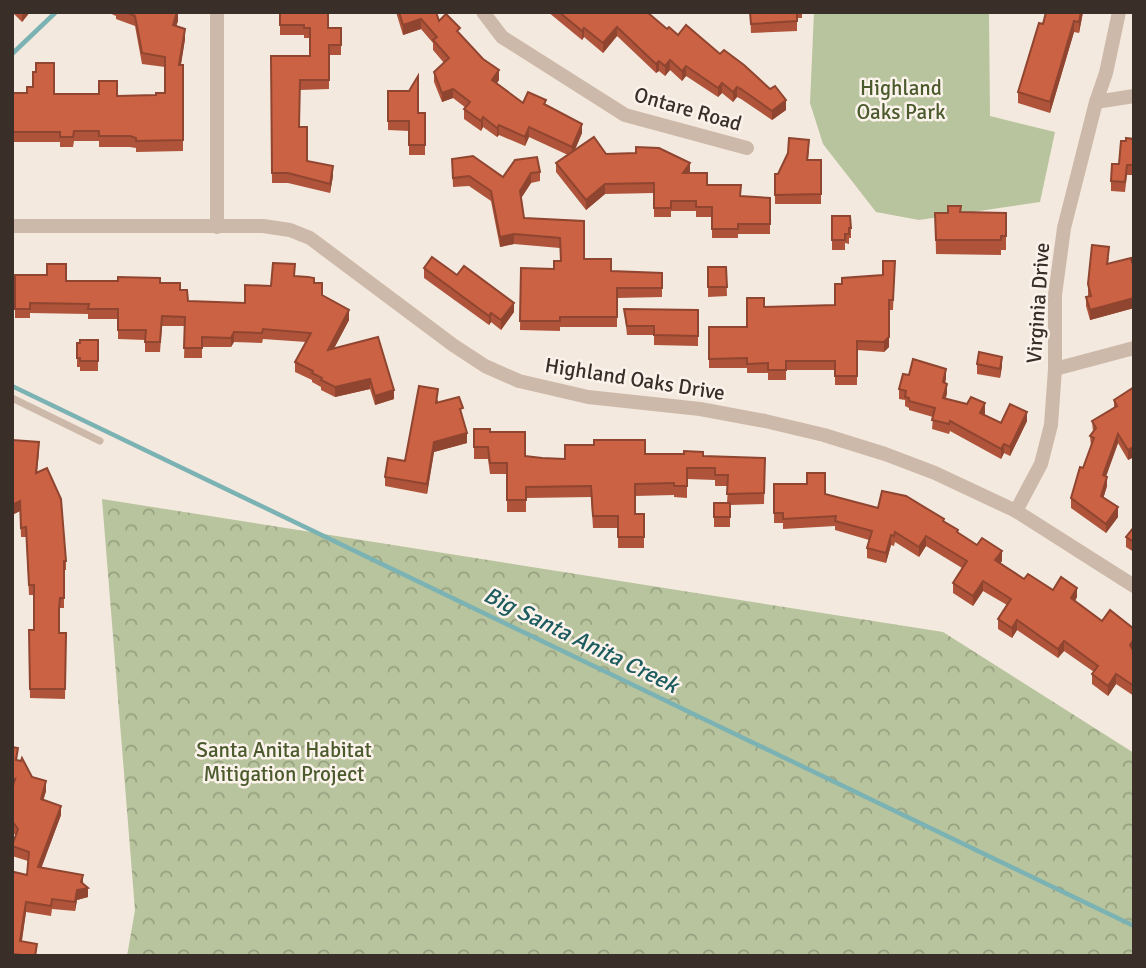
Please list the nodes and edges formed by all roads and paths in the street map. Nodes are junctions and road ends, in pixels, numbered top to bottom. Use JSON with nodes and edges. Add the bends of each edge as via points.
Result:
{"nodes":[{"id":1,"x":217,"y":12,"type":"edge"},
{"id":2,"x":483,"y":12,"type":"edge"},
{"id":3,"x":1119,"y":12,"type":"edge"},
{"id":4,"x":1134,"y":96,"type":"edge"},
{"id":5,"x":1096,"y":102,"type":"junction"},
{"id":6,"x":747,"y":148,"type":"dead end"},
{"id":7,"x":12,"y":226,"type":"edge"},
{"id":8,"x":217,"y":227,"type":"junction"},
{"id":9,"x":1134,"y":348,"type":"edge"},
{"id":10,"x":1055,"y":369,"type":"junction"},
{"id":11,"x":12,"y":398,"type":"edge"},
{"id":12,"x":100,"y":441,"type":"dead end"},
{"id":13,"x":1016,"y":511,"type":"junction"},
{"id":14,"x":1134,"y":586,"type":"edge"}],
"edges":[{"from":1,"to":8,"type":"street"},
{"from":2,"to":6,"type":"street","name":"Ontare Road","via":[[502,37],[625,115]]},
{"from":3,"to":5,"type":"street","name":"Virginia Drive"},
{"from":4,"to":5,"type":"street"},
{"from":5,"to":10,"type":"street","name":"Virginia Drive","via":[[1064,228],[1055,295]]},
{"from":7,"to":8,"type":"street","name":"Highland Oaks Drive"},
{"from":8,"to":13,"type":"street","name":"Highland Oaks Drive","via":[[276,227],[310,238],[453,345],[519,381],[588,397],[700,409],[824,435],[885,454]]},
{"from":9,"to":10,"type":"street"},
{"from":10,"to":13,"type":"street","name":"Virginia Drive","via":[[1051,425],[1041,464]]},
{"from":11,"to":12,"type":"lane"},
{"from":13,"to":14,"type":"street","name":"Highland Oaks Drive"}]}
